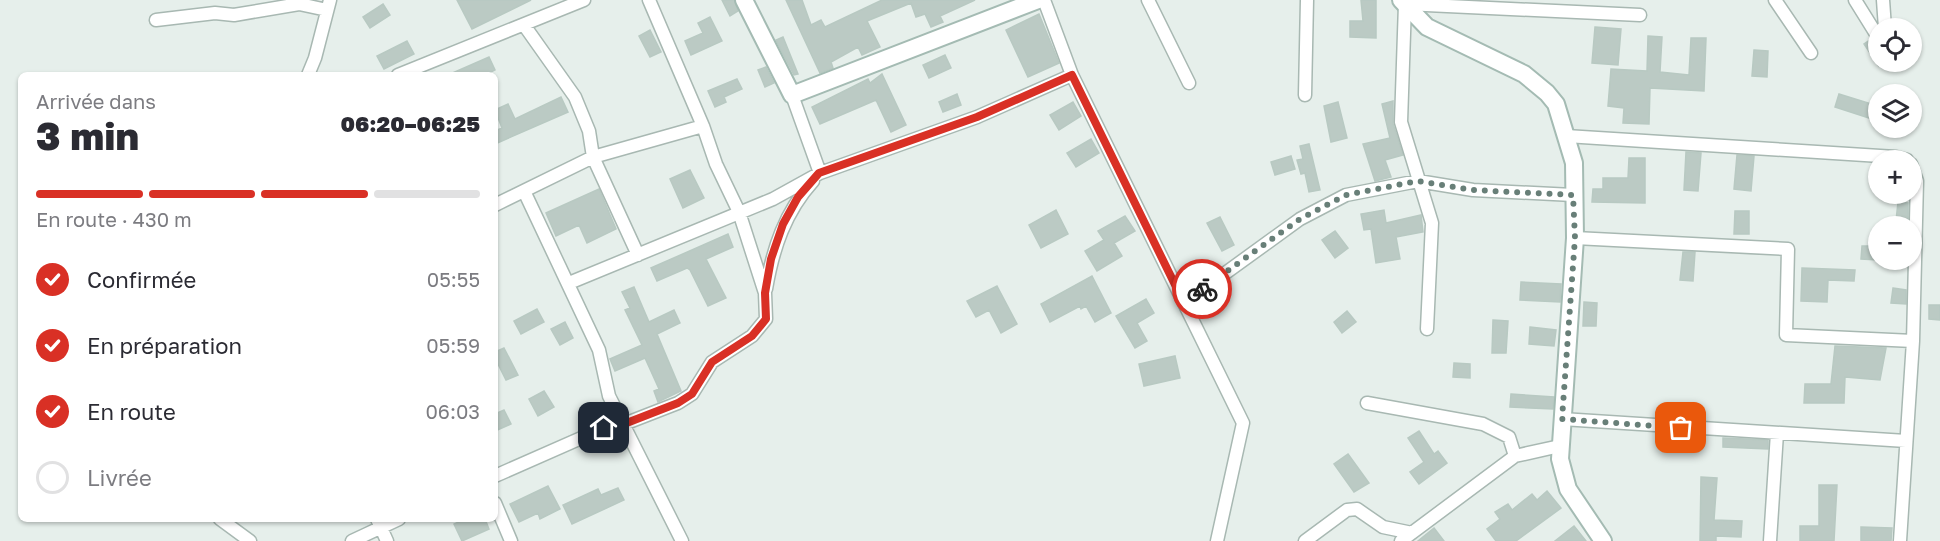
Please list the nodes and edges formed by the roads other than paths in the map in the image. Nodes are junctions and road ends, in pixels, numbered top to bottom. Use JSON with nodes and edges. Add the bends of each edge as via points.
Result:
{"nodes":[{"id":1,"x":584,"y":0,"type":"edge"},
{"id":2,"x":649,"y":0,"type":"edge"},
{"id":3,"x":744,"y":0,"type":"edge"},
{"id":4,"x":1038,"y":0,"type":"edge"},
{"id":5,"x":1044,"y":0,"type":"edge"},
{"id":6,"x":1148,"y":0,"type":"edge"},
{"id":7,"x":1307,"y":0,"type":"edge"},
{"id":8,"x":1775,"y":0,"type":"edge"},
{"id":9,"x":1855,"y":0,"type":"edge"},
{"id":10,"x":1883,"y":0,"type":"edge"},
{"id":11,"x":1403,"y":2,"type":"edge"},
{"id":12,"x":329,"y":5,"type":"edge"},
{"id":13,"x":1640,"y":15,"type":"dead end"},
{"id":14,"x":1884,"y":18,"type":"edge"},
{"id":15,"x":156,"y":20,"type":"dead end"},
{"id":16,"x":1868,"y":21,"type":"edge"},
{"id":17,"x":524,"y":25,"type":"junction"},
{"id":18,"x":1811,"y":53,"type":"dead end"},
{"id":19,"x":309,"y":72,"type":"edge"},
{"id":20,"x":406,"y":72,"type":"edge"},
{"id":21,"x":1072,"y":75,"type":"junction"},
{"id":22,"x":1189,"y":83,"type":"dead end"},
{"id":23,"x":792,"y":95,"type":"junction"},
{"id":24,"x":1305,"y":95,"type":"dead end"},
{"id":25,"x":703,"y":126,"type":"junction"},
{"id":26,"x":1566,"y":136,"type":"junction"},
{"id":27,"x":1868,"y":155,"type":"edge"},
{"id":28,"x":593,"y":157,"type":"junction"},
{"id":29,"x":819,"y":173,"type":"junction"},
{"id":30,"x":1418,"y":181,"type":"junction"},
{"id":31,"x":524,"y":191,"type":"junction"},
{"id":32,"x":1573,"y":195,"type":"junction"},
{"id":33,"x":498,"y":203,"type":"edge"},
{"id":34,"x":1916,"y":204,"type":"edge"},
{"id":35,"x":739,"y":212,"type":"junction"},
{"id":36,"x":1575,"y":238,"type":"junction"},
{"id":37,"x":638,"y":255,"type":"junction"},
{"id":38,"x":569,"y":283,"type":"junction"},
{"id":39,"x":765,"y":293,"type":"junction"},
{"id":40,"x":1184,"y":303,"type":"junction"},
{"id":41,"x":1427,"y":329,"type":"dead end"},
{"id":42,"x":1912,"y":341,"type":"junction"},
{"id":43,"x":1367,"y":403,"type":"dead end"},
{"id":44,"x":1562,"y":419,"type":"junction"},
{"id":45,"x":624,"y":424,"type":"junction"},
{"id":46,"x":1777,"y":433,"type":"junction"},
{"id":47,"x":1906,"y":441,"type":"junction"},
{"id":48,"x":1560,"y":446,"type":"junction"},
{"id":49,"x":1515,"y":456,"type":"junction"},
{"id":50,"x":498,"y":475,"type":"edge"},
{"id":51,"x":498,"y":510,"type":"edge"},
{"id":52,"x":224,"y":522,"type":"edge"},
{"id":53,"x":379,"y":523,"type":"edge"},
{"id":54,"x":1406,"y":537,"type":"edge"},
{"id":55,"x":250,"y":541,"type":"edge"},
{"id":56,"x":352,"y":541,"type":"edge"},
{"id":57,"x":387,"y":541,"type":"edge"},
{"id":58,"x":511,"y":541,"type":"edge"},
{"id":59,"x":682,"y":541,"type":"edge"},
{"id":60,"x":1217,"y":541,"type":"edge"},
{"id":61,"x":1305,"y":541,"type":"edge"},
{"id":62,"x":1603,"y":541,"type":"edge"},
{"id":63,"x":1770,"y":541,"type":"edge"},
{"id":64,"x":1900,"y":541,"type":"edge"}],
"edges":[{"from":1,"to":17,"type":"street"},
{"from":2,"to":25,"type":"street"},
{"from":3,"to":23,"type":"street"},
{"from":4,"to":23,"type":"street"},
{"from":5,"to":21,"type":"street"},
{"from":6,"to":22,"type":"street"},
{"from":7,"to":24,"type":"street"},
{"from":8,"to":18,"type":"street"},
{"from":9,"to":16,"type":"street"},
{"from":10,"to":14,"type":"street"},
{"from":11,"to":13,"type":"street"},
{"from":11,"to":26,"type":"street","via":[[1427,27],[1524,74],[1556,104]]},
{"from":11,"to":30,"type":"street","via":[[1401,122]]},
{"from":12,"to":15,"type":"street","via":[[299,4],[234,15],[215,13]]},
{"from":12,"to":19,"type":"street"},
{"from":17,"to":20,"type":"street"},
{"from":17,"to":28,"type":"street","via":[[575,97],[589,131]]},
{"from":21,"to":29,"type":"street","via":[[977,117]]},
{"from":21,"to":40,"type":"street"},
{"from":23,"to":29,"type":"street"},
{"from":25,"to":28,"type":"street"},
{"from":25,"to":35,"type":"street"},
{"from":26,"to":27,"type":"street"},
{"from":26,"to":32,"type":"street","via":[[1574,163]]},
{"from":28,"to":31,"type":"street"},
{"from":28,"to":37,"type":"street"},
{"from":29,"to":35,"type":"street","via":[[773,199]]},
{"from":29,"to":39,"type":"street","via":[[798,197],[783,224]]},
{"from":30,"to":32,"type":"street","via":[[1473,190]]},
{"from":30,"to":40,"type":"street","via":[[1346,195],[1300,219]]},
{"from":30,"to":41,"type":"street","via":[[1432,223]]},
{"from":31,"to":33,"type":"street"},
{"from":31,"to":38,"type":"street"},
{"from":32,"to":36,"type":"street"},
{"from":34,"to":42,"type":"street"},
{"from":35,"to":37,"type":"street"},
{"from":35,"to":39,"type":"street"},
{"from":36,"to":42,"type":"street","via":[[1788,249],[1786,335]]},
{"from":36,"to":44,"type":"street"},
{"from":37,"to":38,"type":"street"},
{"from":38,"to":45,"type":"street","via":[[598,350],[609,396]]},
{"from":39,"to":45,"type":"street","via":[[766,319],[752,336],[712,362],[692,394]]},
{"from":40,"to":60,"type":"street","via":[[1243,423]]},
{"from":42,"to":47,"type":"street"},
{"from":43,"to":49,"type":"street","via":[[1483,424],[1509,437]]},
{"from":44,"to":46,"type":"street"},
{"from":44,"to":48,"type":"street"},
{"from":45,"to":50,"type":"street","via":[[604,428]]},
{"from":45,"to":59,"type":"street"},
{"from":46,"to":47,"type":"street"},
{"from":46,"to":63,"type":"street"},
{"from":47,"to":64,"type":"street"},
{"from":48,"to":49,"type":"street"},
{"from":48,"to":62,"type":"street","via":[[1568,489]]},
{"from":49,"to":54,"type":"street"},
{"from":51,"to":58,"type":"street"},
{"from":52,"to":55,"type":"street"},
{"from":53,"to":56,"type":"street"},
{"from":53,"to":57,"type":"street"},
{"from":54,"to":61,"type":"street","via":[[1357,509],[1347,510]]}]}
